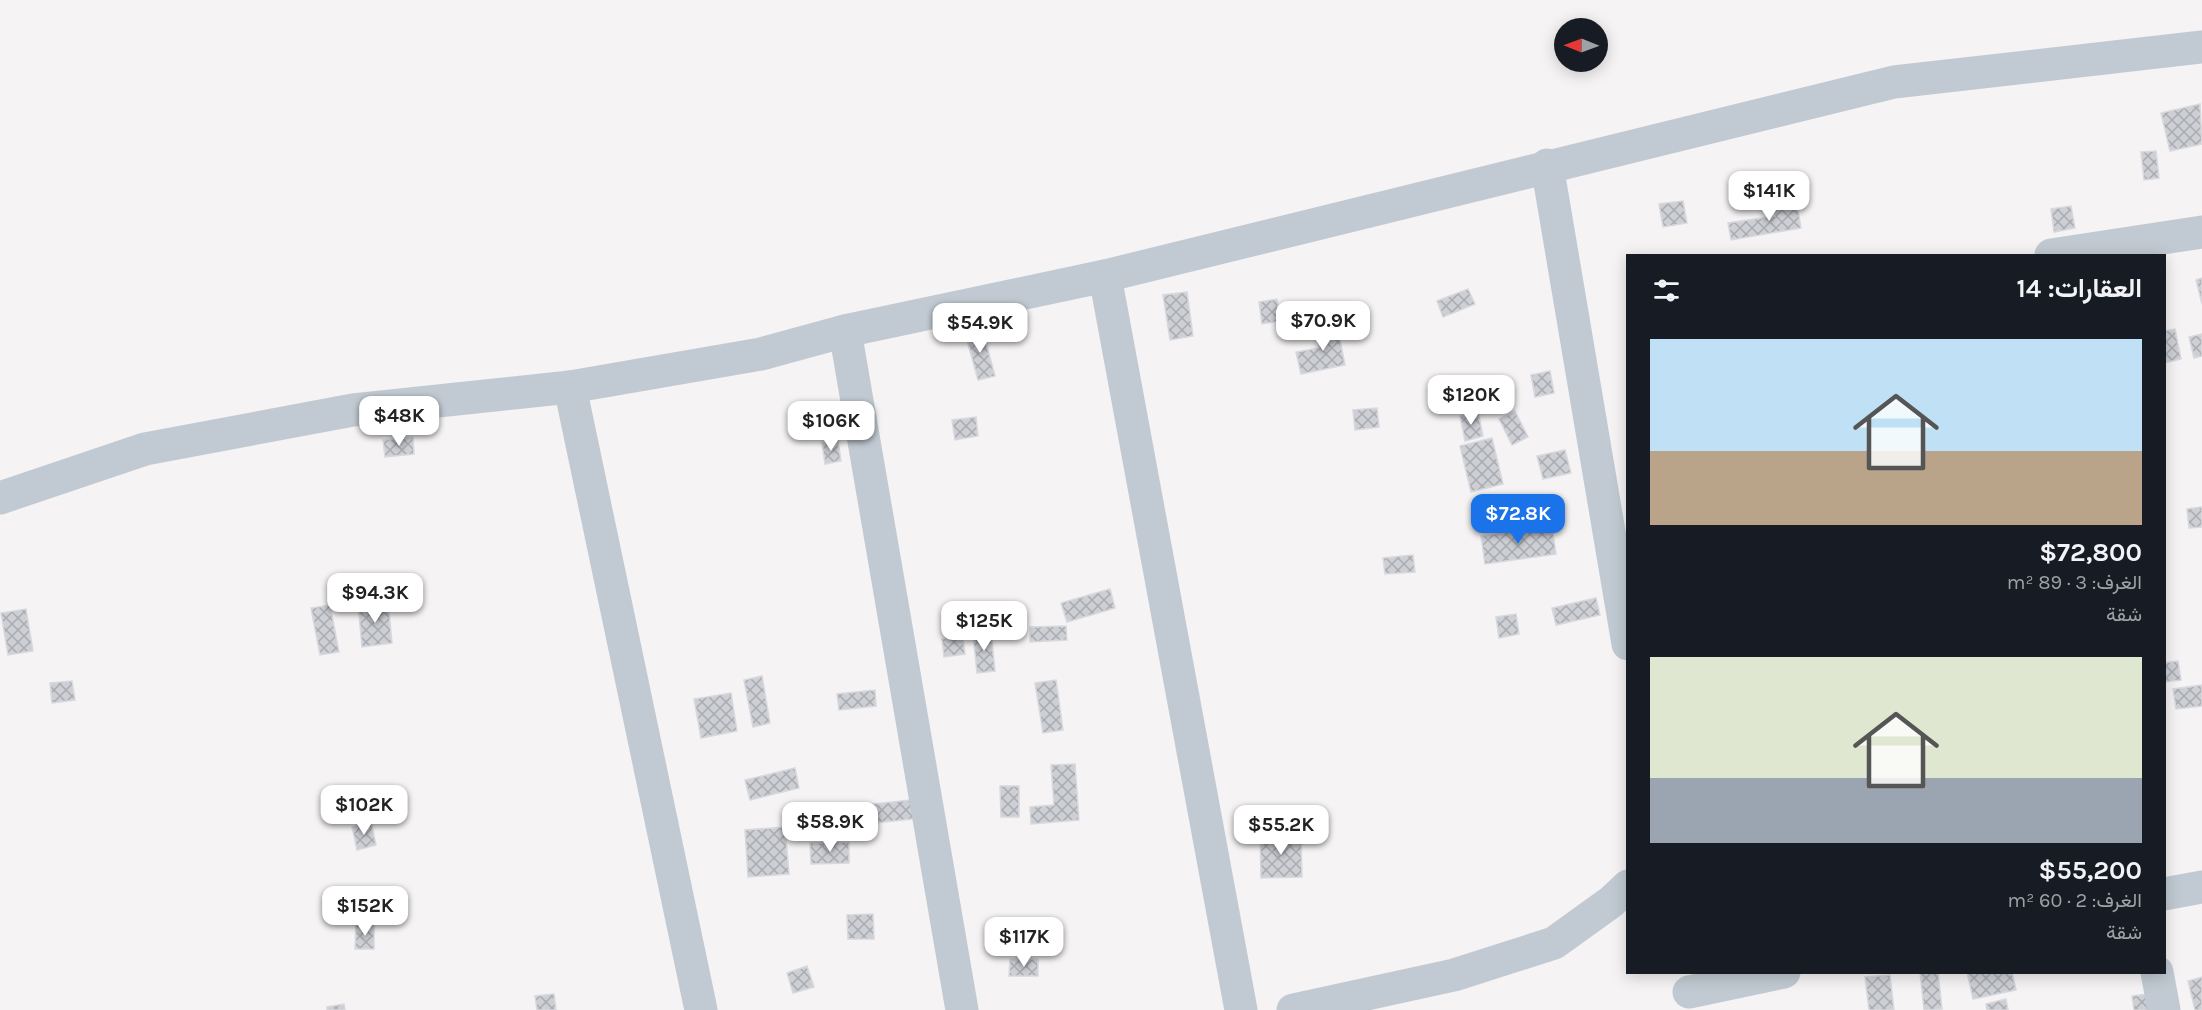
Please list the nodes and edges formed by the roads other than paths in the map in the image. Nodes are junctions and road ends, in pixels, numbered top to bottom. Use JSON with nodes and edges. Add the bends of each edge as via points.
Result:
{"nodes":[{"id":1,"x":2202,"y":47,"type":"edge"},
{"id":2,"x":1547,"y":165,"type":"junction"},
{"id":3,"x":2202,"y":232,"type":"edge"},
{"id":4,"x":2058,"y":254,"type":"edge"},
{"id":5,"x":1105,"y":276,"type":"junction"},
{"id":6,"x":845,"y":331,"type":"junction"},
{"id":7,"x":570,"y":387,"type":"junction"},
{"id":8,"x":0,"y":498,"type":"edge"},
{"id":9,"x":1626,"y":632,"type":"edge"},
{"id":10,"x":2202,"y":887,"type":"edge"},
{"id":11,"x":1626,"y":888,"type":"edge"},
{"id":12,"x":2166,"y":894,"type":"edge"},
{"id":13,"x":1774,"y":974,"type":"edge"},
{"id":14,"x":2157,"y":974,"type":"edge"},
{"id":15,"x":1689,"y":991,"type":"edge"},
{"id":16,"x":701,"y":1010,"type":"edge"},
{"id":17,"x":962,"y":1010,"type":"edge"},
{"id":18,"x":1241,"y":1010,"type":"edge"},
{"id":19,"x":1293,"y":1010,"type":"edge"},
{"id":20,"x":2164,"y":1010,"type":"edge"}],
"edges":[{"from":1,"to":2,"type":"street","via":[[1894,82]]},
{"from":2,"to":5,"type":"street"},
{"from":2,"to":9,"type":"street"},
{"from":3,"to":4,"type":"street"},
{"from":5,"to":6,"type":"street"},
{"from":5,"to":18,"type":"street"},
{"from":6,"to":7,"type":"street","via":[[761,354]]},
{"from":6,"to":17,"type":"street"},
{"from":7,"to":8,"type":"street","via":[[353,410],[157,447]]},
{"from":7,"to":16,"type":"street"},
{"from":10,"to":12,"type":"street"},
{"from":11,"to":19,"type":"street","via":[[1554,943],[1454,975]]},
{"from":13,"to":15,"type":"street"},
{"from":14,"to":20,"type":"street"}]}
